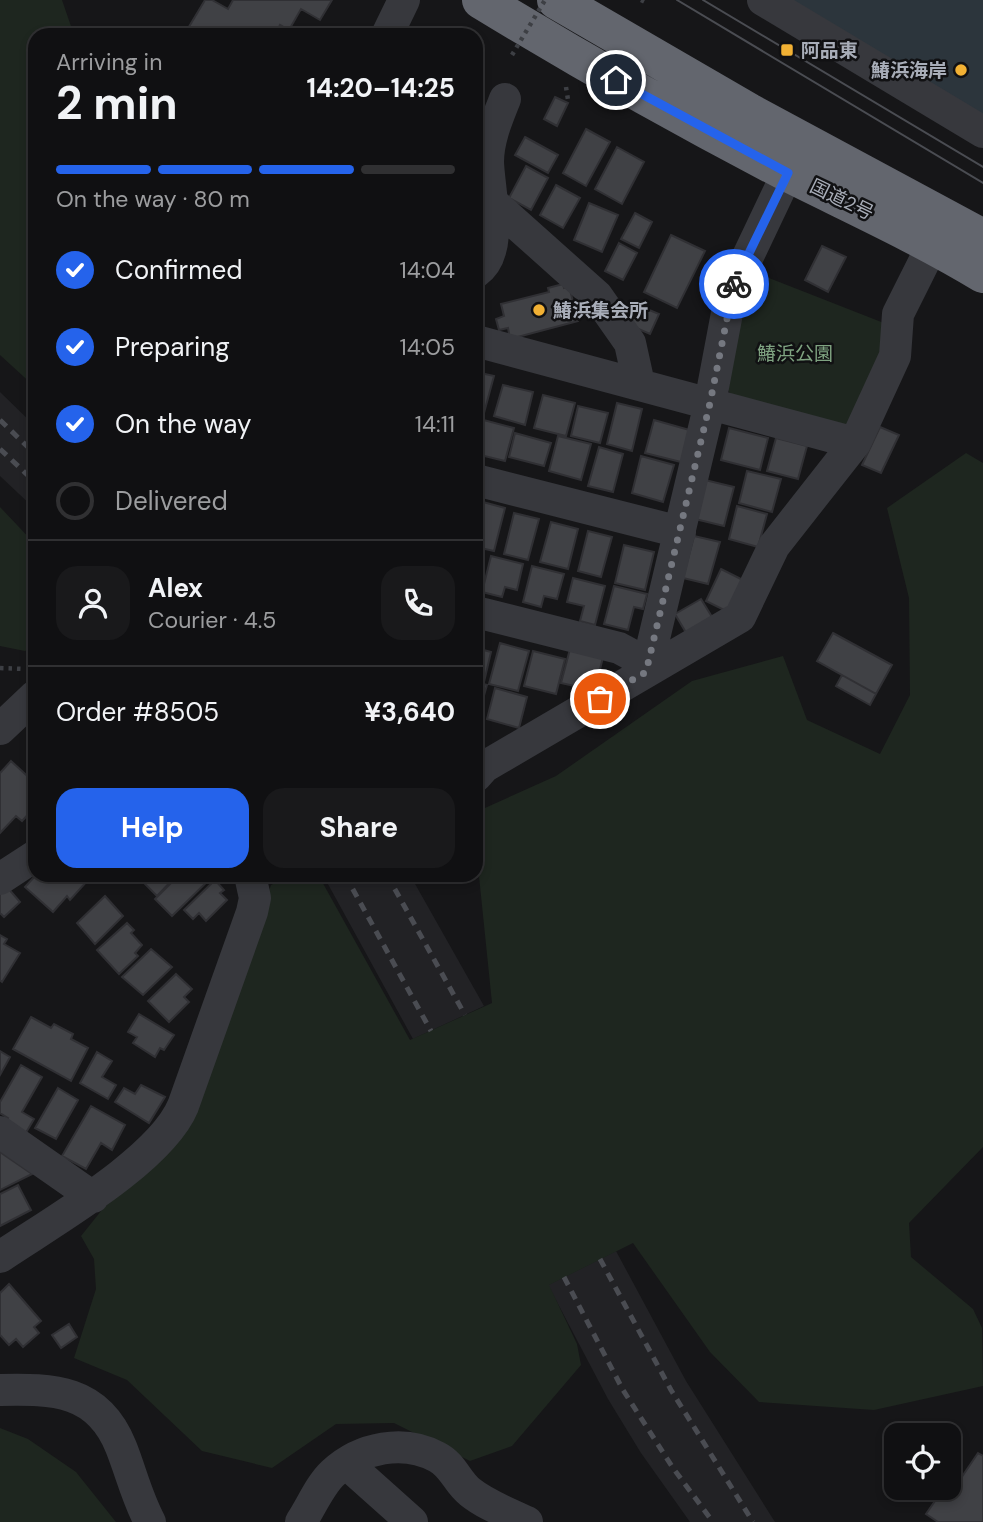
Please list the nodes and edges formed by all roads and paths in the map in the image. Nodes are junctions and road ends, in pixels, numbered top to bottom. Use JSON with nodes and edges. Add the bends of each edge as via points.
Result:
{"nodes":[{"id":1,"x":404,"y":0,"type":"edge"},
{"id":2,"x":481,"y":0,"type":"edge"},
{"id":3,"x":544,"y":0,"type":"edge"},
{"id":4,"x":556,"y":0,"type":"edge"},
{"id":5,"x":763,"y":0,"type":"edge"},
{"id":6,"x":390,"y":28,"type":"edge"},
{"id":7,"x":512,"y":55,"type":"dead end"},
{"id":8,"x":566,"y":87,"type":"dead end"},
{"id":9,"x":505,"y":99,"type":"dead end"},
{"id":10,"x":568,"y":100,"type":"dead end"},
{"id":11,"x":983,"y":132,"type":"edge"},
{"id":12,"x":788,"y":173,"type":"junction"},
{"id":13,"x":493,"y":203,"type":"junction"},
{"id":14,"x":983,"y":238,"type":"edge"},
{"id":15,"x":933,"y":244,"type":"junction"},
{"id":16,"x":483,"y":267,"type":"edge"},
{"id":17,"x":983,"y":274,"type":"edge"},
{"id":18,"x":483,"y":343,"type":"edge"},
{"id":19,"x":639,"y":384,"type":"junction"},
{"id":20,"x":710,"y":403,"type":"junction"},
{"id":21,"x":855,"y":443,"type":"junction"},
{"id":22,"x":483,"y":482,"type":"edge"},
{"id":23,"x":680,"y":532,"type":"junction"},
{"id":24,"x":483,"y":614,"type":"edge"},
{"id":25,"x":0,"y":668,"type":"edge"},
{"id":26,"x":646,"y":672,"type":"junction"},
{"id":27,"x":28,"y":680,"type":"edge"},
{"id":28,"x":28,"y":691,"type":"edge"},
{"id":29,"x":0,"y":729,"type":"edge"},
{"id":30,"x":483,"y":766,"type":"edge"},
{"id":31,"x":28,"y":861,"type":"edge"},
{"id":32,"x":0,"y":879,"type":"edge"},
{"id":33,"x":252,"y":882,"type":"edge"},
{"id":34,"x":0,"y":1132,"type":"edge"},
{"id":35,"x":93,"y":1197,"type":"junction"},
{"id":36,"x":0,"y":1258,"type":"edge"},
{"id":37,"x":0,"y":1390,"type":"edge"},
{"id":38,"x":346,"y":1463,"type":"junction"},
{"id":39,"x":150,"y":1522,"type":"edge"},
{"id":40,"x":301,"y":1522,"type":"edge"},
{"id":41,"x":412,"y":1522,"type":"edge"},
{"id":42,"x":527,"y":1522,"type":"edge"}],
"edges":[{"from":1,"to":6,"type":"street"},
{"from":2,"to":12,"type":"highway","name":"国道2号","via":[[592,67]]},
{"from":3,"to":7,"type":"path","bridge":true},
{"from":4,"to":14,"type":"highway","name":"国道2号","via":[[749,112]]},
{"from":5,"to":11,"type":"street"},
{"from":8,"to":10,"type":"path"},
{"from":9,"to":13,"type":"street","via":[[488,161]]},
{"from":12,"to":15,"type":"highway","name":"国道2号"},
{"from":12,"to":20,"type":"street","via":[[731,292]]},
{"from":13,"to":16,"type":"street","via":[[491,247]]},
{"from":13,"to":19,"type":"street","via":[[597,296],[630,343]]},
{"from":15,"to":17,"type":"highway","name":"国道2号"},
{"from":15,"to":21,"type":"street","via":[[898,314],[895,356]]},
{"from":18,"to":19,"type":"street"},
{"from":19,"to":20,"type":"street"},
{"from":20,"to":21,"type":"street"},
{"from":20,"to":23,"type":"street"},
{"from":21,"to":26,"type":"street","via":[[774,545],[740,617]]},
{"from":22,"to":23,"type":"street"},
{"from":23,"to":26,"type":"street"},
{"from":24,"to":26,"type":"street","via":[[620,648]]},
{"from":25,"to":27,"type":"path"},
{"from":26,"to":30,"type":"street"},
{"from":28,"to":29,"type":"street"},
{"from":31,"to":32,"type":"street"},
{"from":33,"to":35,"type":"street","via":[[252,912],[179,1115],[159,1140]]},
{"from":34,"to":35,"type":"street"},
{"from":35,"to":36,"type":"street"},
{"from":37,"to":39,"type":"street","via":[[56,1391],[96,1410],[115,1433]]},
{"from":38,"to":40,"type":"street","via":[[332,1474]]},
{"from":38,"to":41,"type":"street"},
{"from":38,"to":42,"type":"street","via":[[387,1447],[410,1446],[439,1457],[468,1491]]}]}
